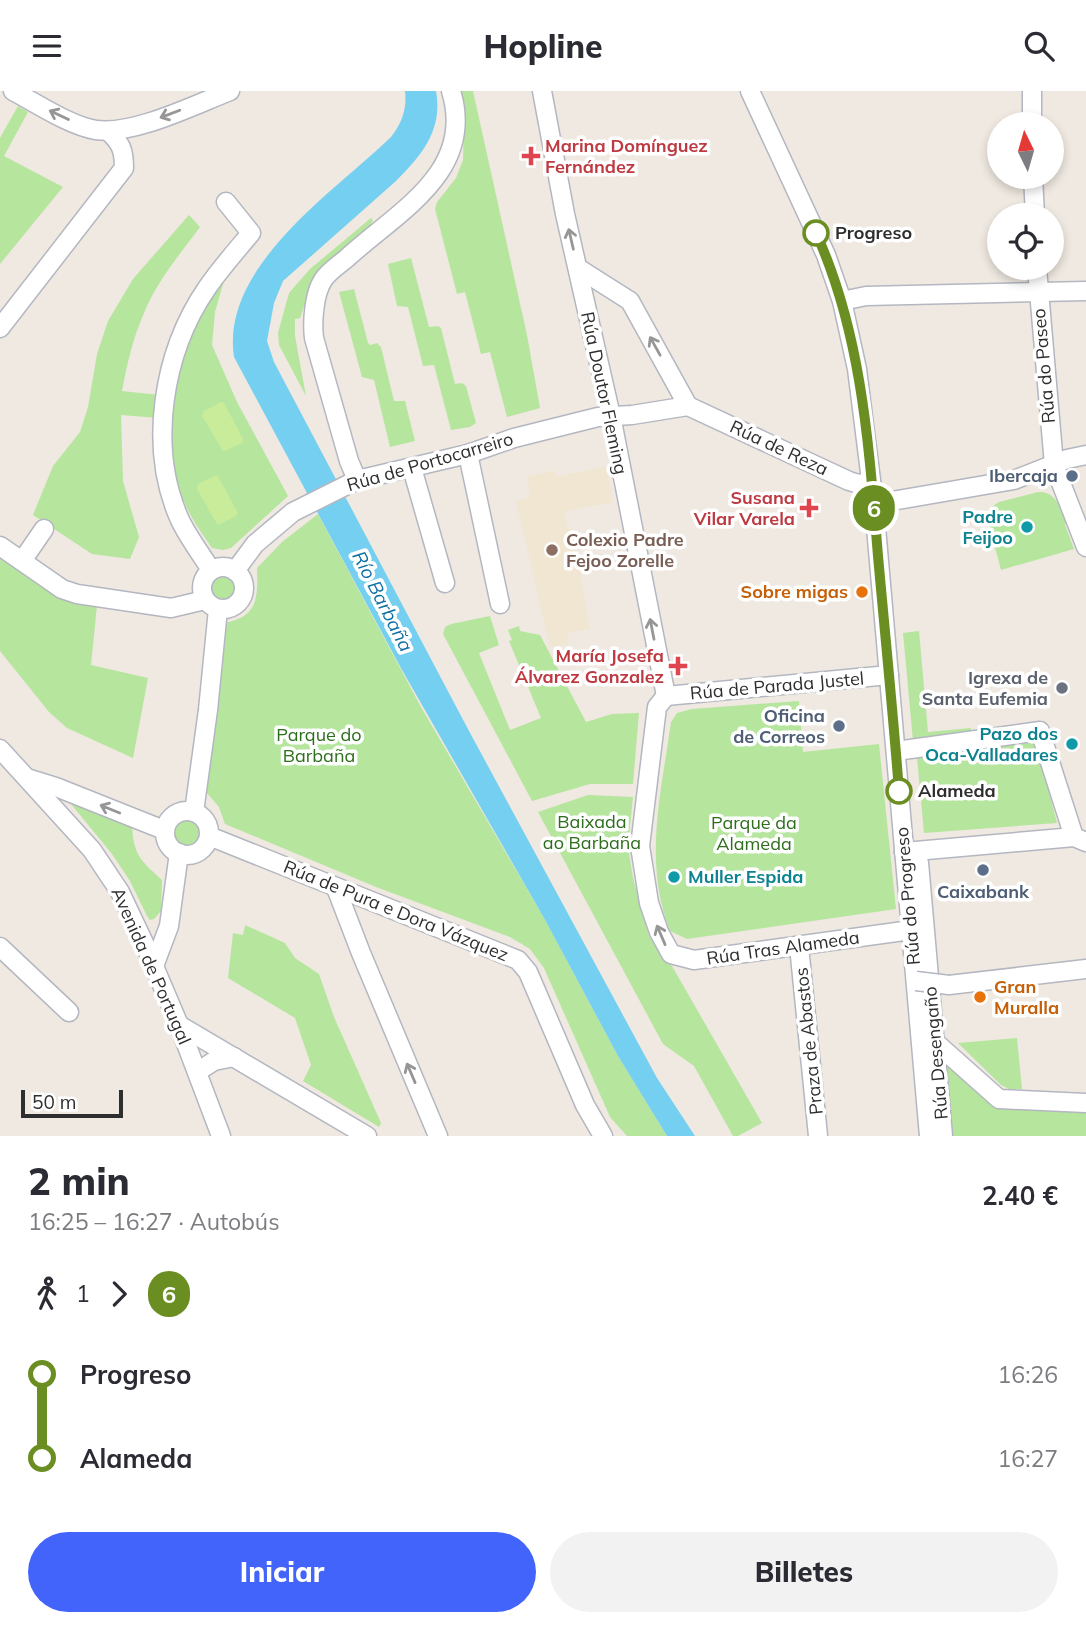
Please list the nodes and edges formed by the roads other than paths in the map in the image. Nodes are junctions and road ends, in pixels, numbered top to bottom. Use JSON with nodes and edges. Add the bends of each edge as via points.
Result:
{"nodes":[{"id":1,"x":13,"y":91,"type":"edge"},
{"id":2,"x":230,"y":91,"type":"edge"},
{"id":3,"x":451,"y":91,"type":"edge"},
{"id":4,"x":542,"y":91,"type":"edge"},
{"id":5,"x":750,"y":91,"type":"edge"},
{"id":6,"x":1032,"y":91,"type":"edge"},
{"id":7,"x":1032,"y":112,"type":"edge"},
{"id":8,"x":108,"y":131,"type":"junction"},
{"id":9,"x":226,"y":202,"type":"dead end"},
{"id":10,"x":578,"y":268,"type":"junction"},
{"id":11,"x":1038,"y":280,"type":"edge"},
{"id":12,"x":1086,"y":291,"type":"edge"},
{"id":13,"x":1038,"y":292,"type":"junction"},
{"id":14,"x":842,"y":302,"type":"junction"},
{"id":15,"x":0,"y":328,"type":"edge"},
{"id":16,"x":688,"y":406,"type":"junction"},
{"id":17,"x":611,"y":416,"type":"junction"},
{"id":18,"x":468,"y":454,"type":"junction"},
{"id":19,"x":1086,"y":455,"type":"edge"},
{"id":20,"x":1054,"y":465,"type":"junction"},
{"id":21,"x":412,"y":468,"type":"junction"},
{"id":22,"x":871,"y":482,"type":"junction"},
{"id":23,"x":349,"y":484,"type":"junction"},
{"id":24,"x":874,"y":504,"type":"junction"},
{"id":25,"x":44,"y":529,"type":"dead end"},
{"id":26,"x":0,"y":546,"type":"edge"},
{"id":27,"x":1086,"y":547,"type":"edge"},
{"id":28,"x":22,"y":561,"type":"junction"},
{"id":29,"x":212,"y":570,"type":"junction"},
{"id":30,"x":235,"y":571,"type":"junction"},
{"id":31,"x":445,"y":583,"type":"dead end"},
{"id":32,"x":212,"y":604,"type":"junction"},
{"id":33,"x":500,"y":604,"type":"dead end"},
{"id":34,"x":888,"y":675,"type":"junction"},
{"id":35,"x":666,"y":696,"type":"junction"},
{"id":36,"x":0,"y":749,"type":"edge"},
{"id":37,"x":896,"y":751,"type":"junction"},
{"id":38,"x":48,"y":790,"type":"junction"},
{"id":39,"x":194,"y":811,"type":"junction"},
{"id":40,"x":164,"y":830,"type":"junction"},
{"id":41,"x":209,"y":836,"type":"junction"},
{"id":42,"x":1080,"y":840,"type":"edge"},
{"id":43,"x":904,"y":852,"type":"junction"},
{"id":44,"x":179,"y":853,"type":"junction"},
{"id":45,"x":336,"y":888,"type":"junction"},
{"id":46,"x":136,"y":926,"type":"junction"},
{"id":47,"x":165,"y":929,"type":"junction"},
{"id":48,"x":911,"y":930,"type":"junction"},
{"id":49,"x":145,"y":945,"type":"junction"},
{"id":50,"x":799,"y":946,"type":"junction"},
{"id":51,"x":0,"y":947,"type":"edge"},
{"id":52,"x":154,"y":966,"type":"junction"},
{"id":53,"x":1086,"y":969,"type":"edge"},
{"id":54,"x":916,"y":981,"type":"junction"},
{"id":55,"x":69,"y":1012,"type":"dead end"},
{"id":56,"x":179,"y":1025,"type":"junction"},
{"id":57,"x":935,"y":1042,"type":"junction"},
{"id":58,"x":217,"y":1047,"type":"junction"},
{"id":59,"x":188,"y":1048,"type":"junction"},
{"id":60,"x":234,"y":1057,"type":"junction"},
{"id":61,"x":197,"y":1072,"type":"junction"},
{"id":62,"x":1086,"y":1103,"type":"edge"},
{"id":63,"x":221,"y":1136,"type":"edge"},
{"id":64,"x":367,"y":1136,"type":"edge"},
{"id":65,"x":438,"y":1136,"type":"edge"},
{"id":66,"x":603,"y":1136,"type":"edge"},
{"id":67,"x":818,"y":1136,"type":"edge"},
{"id":68,"x":929,"y":1136,"type":"edge"},
{"id":69,"x":943,"y":1136,"type":"edge"}],
"edges":[{"from":8,"to":1,"type":"street","one_way":true,"via":[[86,127]]},
{"from":2,"to":8,"type":"street","one_way":true,"via":[[144,123]]},
{"from":3,"to":23,"type":"street","via":[[456,127],[448,159],[424,194],[323,280],[312,320],[349,461]]},
{"from":10,"to":4,"type":"street","name":"Rúa Doutor Fleming","one_way":true},
{"from":5,"to":14,"type":"street","name":"Rúa do Progreso","via":[[826,255]]},
{"from":6,"to":7,"type":"street"},
{"from":8,"to":15,"type":"street","via":[[121,142],[124,168]]},
{"from":9,"to":29,"type":"street","via":[[251,233],[207,288],[182,335],[170,371],[164,429],[166,471],[176,508]]},
{"from":16,"to":10,"type":"street","one_way":true,"via":[[630,301]]},
{"from":10,"to":17,"type":"street","name":"Rúa Doutor Fleming"},
{"from":11,"to":13,"type":"street","name":"Rúa do Paseo"},
{"from":12,"to":13,"type":"street"},
{"from":13,"to":14,"type":"street","via":[[866,296]]},
{"from":13,"to":20,"type":"street","name":"Rúa do Paseo"},
{"from":14,"to":22,"type":"street","name":"Rúa do Progreso","via":[[858,369]]},
{"from":16,"to":17,"type":"street"},
{"from":16,"to":22,"type":"street","name":"Rúa de Reza","via":[[849,481]]},
{"from":17,"to":18,"type":"street","name":"Rúa de Portocarreiro","via":[[524,435]]},
{"from":35,"to":17,"type":"street","name":"Rúa Doutor Fleming","one_way":true},
{"from":18,"to":21,"type":"street","name":"Rúa de Portocarreiro"},
{"from":18,"to":33,"type":"street"},
{"from":19,"to":20,"type":"street"},
{"from":20,"to":24,"type":"street","via":[[1014,480]]},
{"from":20,"to":27,"type":"street","name":"Rúa do Paseo"},
{"from":21,"to":23,"type":"street","name":"Rúa de Portocarreiro"},
{"from":21,"to":31,"type":"street"},
{"from":22,"to":24,"type":"street","name":"Rúa do Progreso"},
{"from":23,"to":30,"type":"street","name":"Rúa de Portocarreiro","via":[[293,512],[255,544]]},
{"from":24,"to":34,"type":"street","name":"Rúa do Progreso"},
{"from":25,"to":28,"type":"street"},
{"from":26,"to":28,"type":"street"},
{"from":28,"to":32,"type":"street","via":[[62,589],[92,598],[171,608]]},
{"from":29,"to":30,"type":"street","via":[[228,567]]},
{"from":29,"to":32,"type":"street","via":[[202,584]]},
{"from":30,"to":32,"type":"street","via":[[244,585],[241,601],[235,606]]},
{"from":32,"to":39,"type":"street","via":[[208,710]]},
{"from":34,"to":35,"type":"street","name":"Rúa de Parada Justel"},
{"from":34,"to":37,"type":"street","name":"Rúa do Progreso"},
{"from":50,"to":35,"type":"street","name":"Rúa Tras Alameda","one_way":true,"via":[[694,960],[671,954],[665,946],[649,903],[640,846],[657,707]]},
{"from":36,"to":38,"type":"street","via":[[27,778]]},
{"from":37,"to":42,"type":"street","via":[[1040,731]]},
{"from":37,"to":43,"type":"street","name":"Rúa do Progreso"},
{"from":40,"to":38,"type":"street","one_way":true},
{"from":38,"to":46,"type":"street","name":"Avenida de Portugal","via":[[101,862]]},
{"from":39,"to":40,"type":"street","via":[[175,814]]},
{"from":39,"to":41,"type":"street","via":[[206,821]]},
{"from":40,"to":44,"type":"street","via":[[168,844]]},
{"from":41,"to":44,"type":"street","via":[[198,852]]},
{"from":41,"to":45,"type":"street","name":"Rúa de Pura e Dora Vázquez"},
{"from":42,"to":43,"type":"street"},
{"from":43,"to":48,"type":"street","name":"Rúa do Progreso"},
{"from":43,"to":57,"type":"street","name":"Rúa Desengaño","via":[[919,863]]},
{"from":44,"to":47,"type":"street"},
{"from":65,"to":45,"type":"street","one_way":true},
{"from":45,"to":66,"type":"street","name":"Rúa de Pura e Dora Vázquez","via":[[518,960]]},
{"from":46,"to":47,"type":"street"},
{"from":46,"to":49,"type":"street","name":"Avenida de Portugal"},
{"from":47,"to":49,"type":"street"},
{"from":47,"to":52,"type":"street"},
{"from":48,"to":50,"type":"street","name":"Rúa Tras Alameda"},
{"from":48,"to":54,"type":"street","name":"Rúa do Progreso"},
{"from":49,"to":52,"type":"street","name":"Avenida de Portugal"},
{"from":50,"to":67,"type":"street","name":"Praza de Abastos"},
{"from":51,"to":55,"type":"street"},
{"from":52,"to":56,"type":"street","name":"Avenida de Portugal"},
{"from":53,"to":54,"type":"street","bridge":true,"via":[[949,985]]},
{"from":54,"to":68,"type":"street","name":"Rúa do Progreso"},
{"from":56,"to":58,"type":"street"},
{"from":56,"to":59,"type":"street","name":"Avenida de Portugal"},
{"from":57,"to":62,"type":"street","via":[[999,1099]]},
{"from":57,"to":69,"type":"street","name":"Rúa Desengaño"},
{"from":58,"to":59,"type":"street"},
{"from":58,"to":60,"type":"street"},
{"from":59,"to":61,"type":"street","name":"Avenida de Portugal"},
{"from":60,"to":61,"type":"street","via":[[214,1061]]},
{"from":60,"to":64,"type":"street"},
{"from":61,"to":63,"type":"street","name":"Avenida de Portugal"}]}
